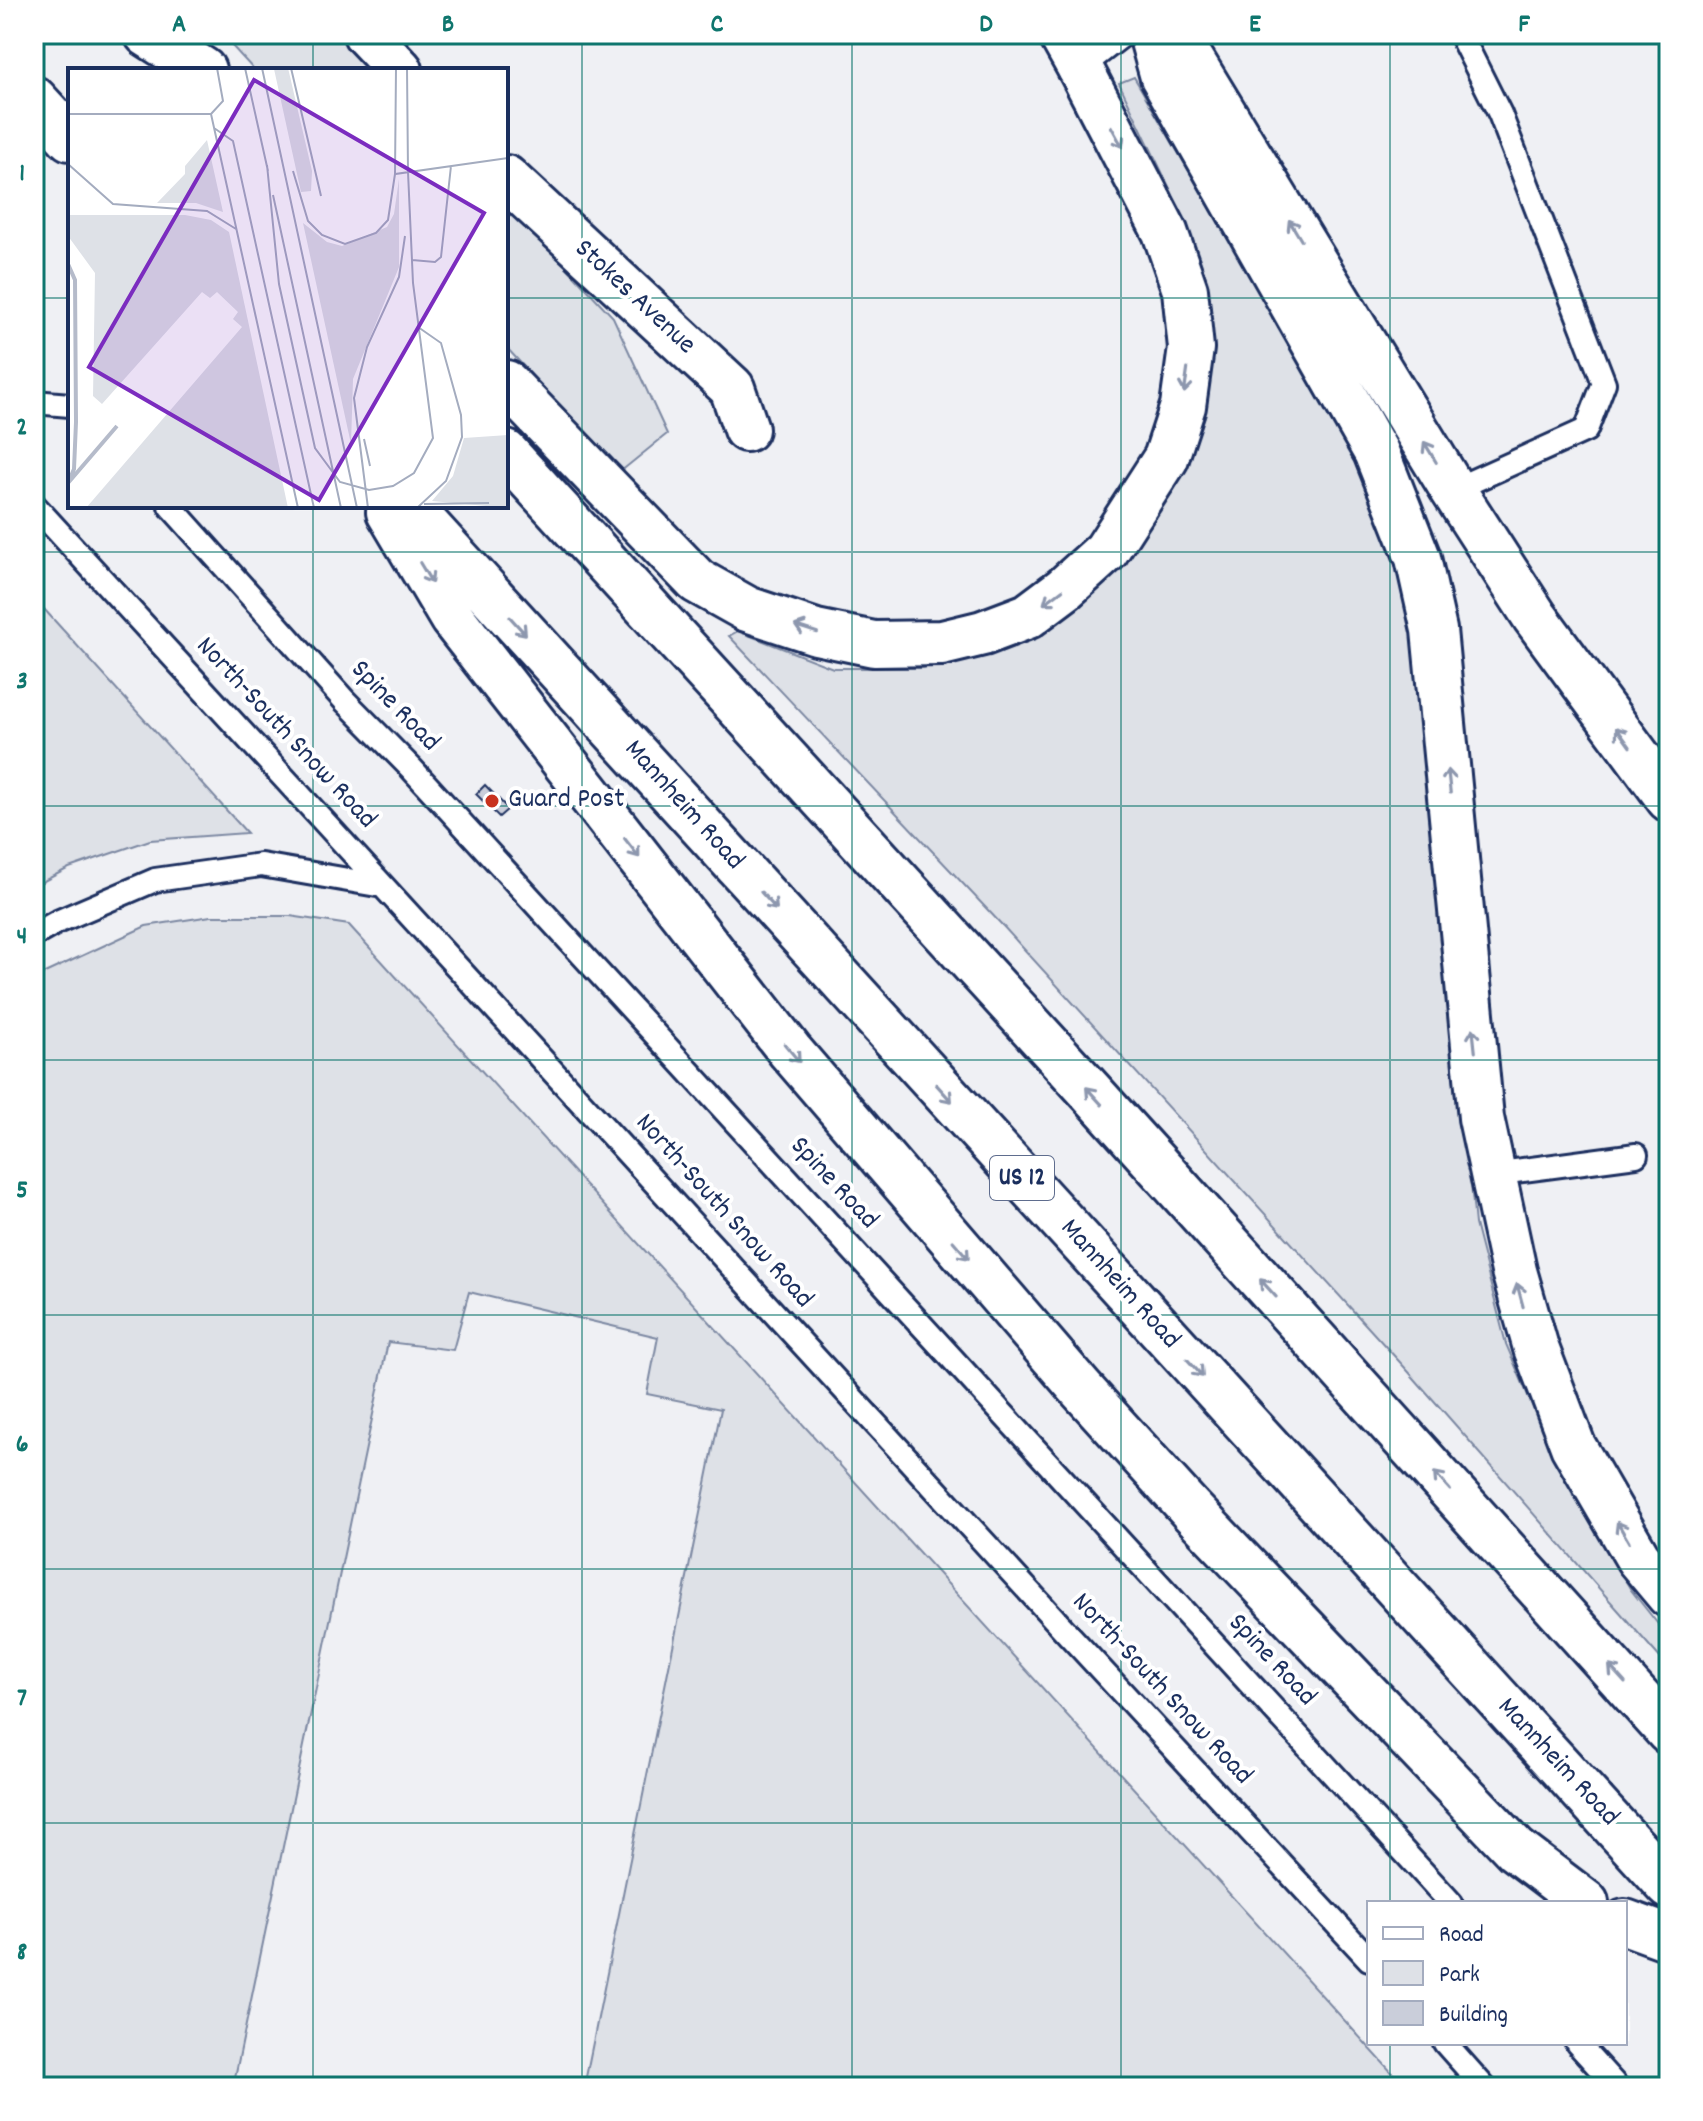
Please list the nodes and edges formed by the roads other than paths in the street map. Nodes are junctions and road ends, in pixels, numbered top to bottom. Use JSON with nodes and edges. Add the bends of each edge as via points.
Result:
{"nodes":[{"id":1,"x":122,"y":34,"type":"edge"},
{"id":2,"x":147,"y":34,"type":"edge"},
{"id":3,"x":366,"y":34,"type":"edge"},
{"id":4,"x":1124,"y":34,"type":"edge"},
{"id":5,"x":1151,"y":34,"type":"edge"},
{"id":6,"x":1165,"y":34,"type":"edge"},
{"id":7,"x":1460,"y":34,"type":"edge"},
{"id":8,"x":1070,"y":51,"type":"edge"},
{"id":9,"x":153,"y":68,"type":"edge"},
{"id":10,"x":200,"y":68,"type":"edge"},
{"id":11,"x":398,"y":68,"type":"edge"},
{"id":12,"x":34,"y":99,"type":"edge"},
{"id":13,"x":68,"y":136,"type":"edge"},
{"id":14,"x":508,"y":180,"type":"edge"},
{"id":15,"x":508,"y":385,"type":"edge"},
{"id":16,"x":34,"y":402,"type":"edge"},
{"id":17,"x":68,"y":405,"type":"edge"},
{"id":18,"x":746,"y":429,"type":"dead end"},
{"id":19,"x":508,"y":455,"type":"edge"},
{"id":20,"x":1453,"y":490,"type":"junction"},
{"id":21,"x":34,"y":505,"type":"edge"},
{"id":22,"x":172,"y":508,"type":"edge"},
{"id":23,"x":387,"y":508,"type":"edge"},
{"id":24,"x":411,"y":508,"type":"edge"},
{"id":25,"x":1669,"y":799,"type":"edge"},
{"id":26,"x":383,"y":886,"type":"junction"},
{"id":27,"x":34,"y":935,"type":"edge"},
{"id":28,"x":1636,"y":1155,"type":"dead end"},
{"id":29,"x":1493,"y":1174,"type":"junction"},
{"id":30,"x":1665,"y":1585,"type":"edge"},
{"id":31,"x":1669,"y":1732,"type":"edge"},
{"id":32,"x":1669,"y":1886,"type":"edge"},
{"id":33,"x":1449,"y":1901,"type":"edge"},
{"id":34,"x":1583,"y":1901,"type":"edge"},
{"id":35,"x":1627,"y":1923,"type":"edge"},
{"id":36,"x":1669,"y":1938,"type":"edge"},
{"id":37,"x":1367,"y":1957,"type":"edge"},
{"id":38,"x":1447,"y":2045,"type":"edge"},
{"id":39,"x":1579,"y":2045,"type":"edge"},
{"id":40,"x":1484,"y":2087,"type":"edge"},
{"id":41,"x":1617,"y":2087,"type":"edge"}],
"edges":[{"from":1,"to":9,"type":"main road"},
{"from":2,"to":10,"type":"main road"},
{"from":3,"to":11,"type":"main road"},
{"from":4,"to":8,"type":"lane"},
{"from":29,"to":5,"type":"main road","one_way":true,"via":[[1481,1118],[1434,630],[1418,558],[1376,452],[1163,77]]},
{"from":20,"to":6,"type":"main road","one_way":true,"via":[[1189,56]]},
{"from":7,"to":20,"type":"lane","via":[[1500,114],[1604,383],[1586,430]]},
{"from":8,"to":15,"type":"main road","one_way":true,"via":[[1165,232],[1185,290],[1191,348],[1183,406],[1166,458],[1106,551],[1028,616],[942,643],[874,644],[747,609],[697,581]]},
{"from":12,"to":13,"type":"main road"},
{"from":14,"to":18,"type":"main road","name":"Stokes Avenue","via":[[732,388]]},
{"from":16,"to":17,"type":"lane"},
{"from":31,"to":19,"type":"main road","one_way":true},
{"from":25,"to":20,"type":"main road","one_way":true,"via":[[1535,617]]},
{"from":21,"to":26,"type":"lane","name":"North-South Snow Road"},
{"from":22,"to":33,"type":"lane","name":"Spine Road"},
{"from":23,"to":34,"type":"main road","one_way":true,"via":[[452,618],[790,1051],[1191,1510],[1516,1850]]},
{"from":24,"to":32,"type":"main road","name":"Mannheim Road","number":"US 12","one_way":true},
{"from":26,"to":27,"type":"lane","via":[[261,865],[155,880]]},
{"from":26,"to":37,"type":"lane","name":"North-South Snow Road"},
{"from":28,"to":29,"type":"lane"},
{"from":30,"to":29,"type":"main road","one_way":true,"via":[[1638,1558],[1573,1446],[1522,1303]]},
{"from":35,"to":36,"type":"main road"},
{"from":38,"to":40,"type":"lane"},
{"from":39,"to":41,"type":"lane"}]}
